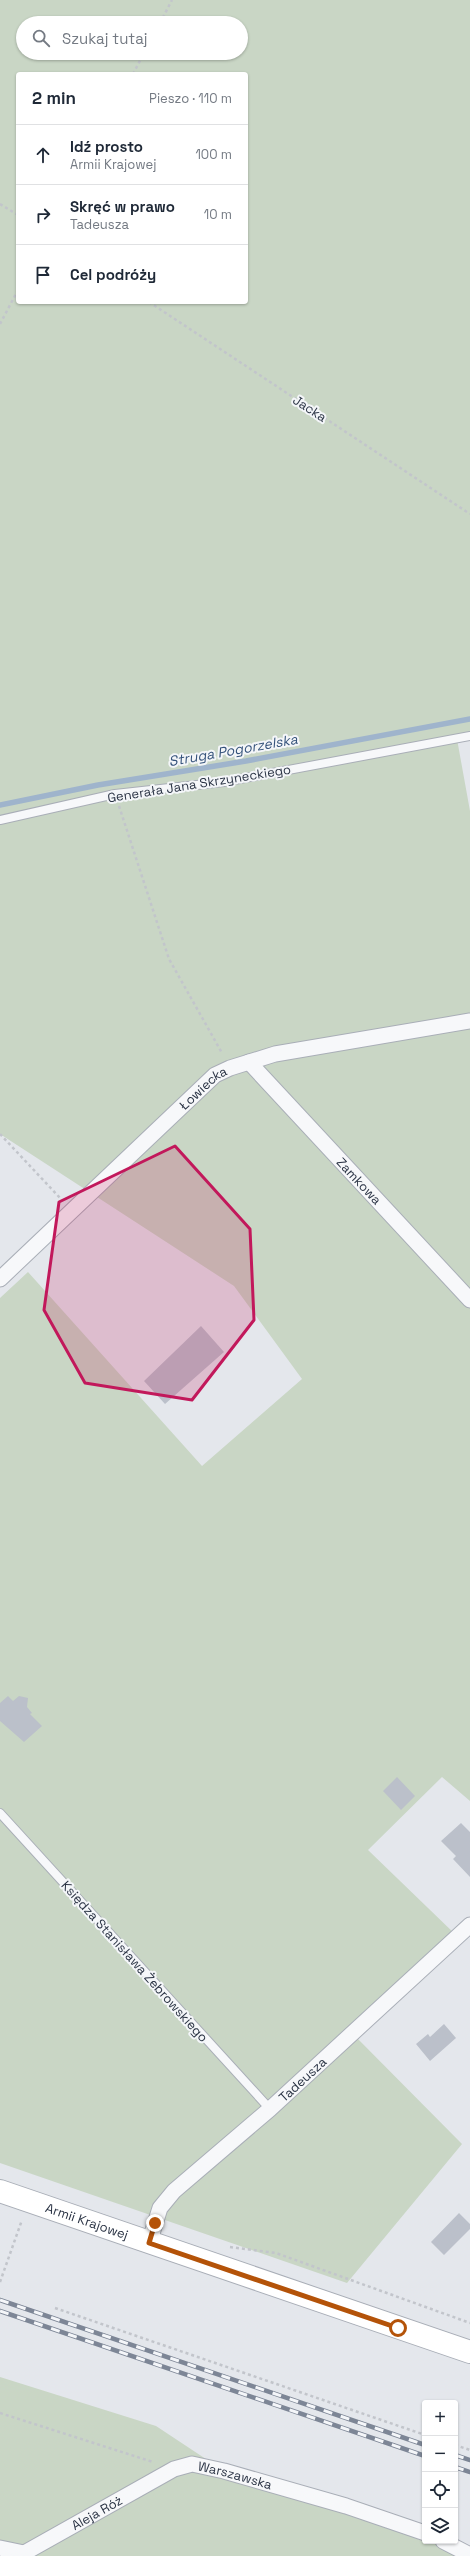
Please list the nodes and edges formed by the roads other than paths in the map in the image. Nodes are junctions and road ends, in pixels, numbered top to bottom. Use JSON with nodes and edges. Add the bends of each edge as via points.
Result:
{"nodes":[{"id":1,"x":470,"y":736,"type":"edge"},
{"id":2,"x":0,"y":820,"type":"edge"},
{"id":3,"x":470,"y":1021,"type":"edge"},
{"id":4,"x":249,"y":1062,"type":"junction"},
{"id":5,"x":0,"y":1279,"type":"edge"},
{"id":6,"x":470,"y":1300,"type":"edge"},
{"id":7,"x":0,"y":1813,"type":"edge"},
{"id":8,"x":470,"y":1924,"type":"edge"},
{"id":9,"x":270,"y":2109,"type":"junction"},
{"id":10,"x":0,"y":2191,"type":"edge"},
{"id":11,"x":149,"y":2243,"type":"junction"},
{"id":12,"x":470,"y":2352,"type":"edge"},
{"id":13,"x":174,"y":2469,"type":"joint"},
{"id":14,"x":422,"y":2532,"type":"edge"},
{"id":15,"x":449,"y":2544,"type":"edge"},
{"id":16,"x":0,"y":2548,"type":"edge"},
{"id":17,"x":22,"y":2554,"type":"edge"},
{"id":18,"x":470,"y":2555,"type":"edge"}],
"edges":[{"from":1,"to":2,"type":"lane","name":"Generała Jana Skrzyneckiego","via":[[224,782],[115,794]]},
{"from":3,"to":4,"type":"street","name":"Łowiecka","via":[[275,1054]]},
{"from":4,"to":5,"type":"street","name":"Łowiecka","via":[[215,1075]]},
{"from":4,"to":6,"type":"street","name":"Zamkowa"},
{"from":7,"to":9,"type":"lane","name":"Księdza Stanisława Żebrowskiego"},
{"from":8,"to":9,"type":"street","name":"Tadeusza"},
{"from":9,"to":11,"type":"street","name":"Tadeusza","via":[[174,2191],[160,2208]]},
{"from":10,"to":11,"type":"main road","name":"Armii Krajowej"},
{"from":11,"to":12,"type":"main road","name":"Armii Krajowej"},
{"from":13,"to":14,"type":"street","name":"Warszawska","via":[[192,2464],[224,2471],[346,2506]]},
{"from":13,"to":17,"type":"street","name":"Aleja Róż"},
{"from":15,"to":18,"type":"street"},
{"from":16,"to":17,"type":"street"}]}
